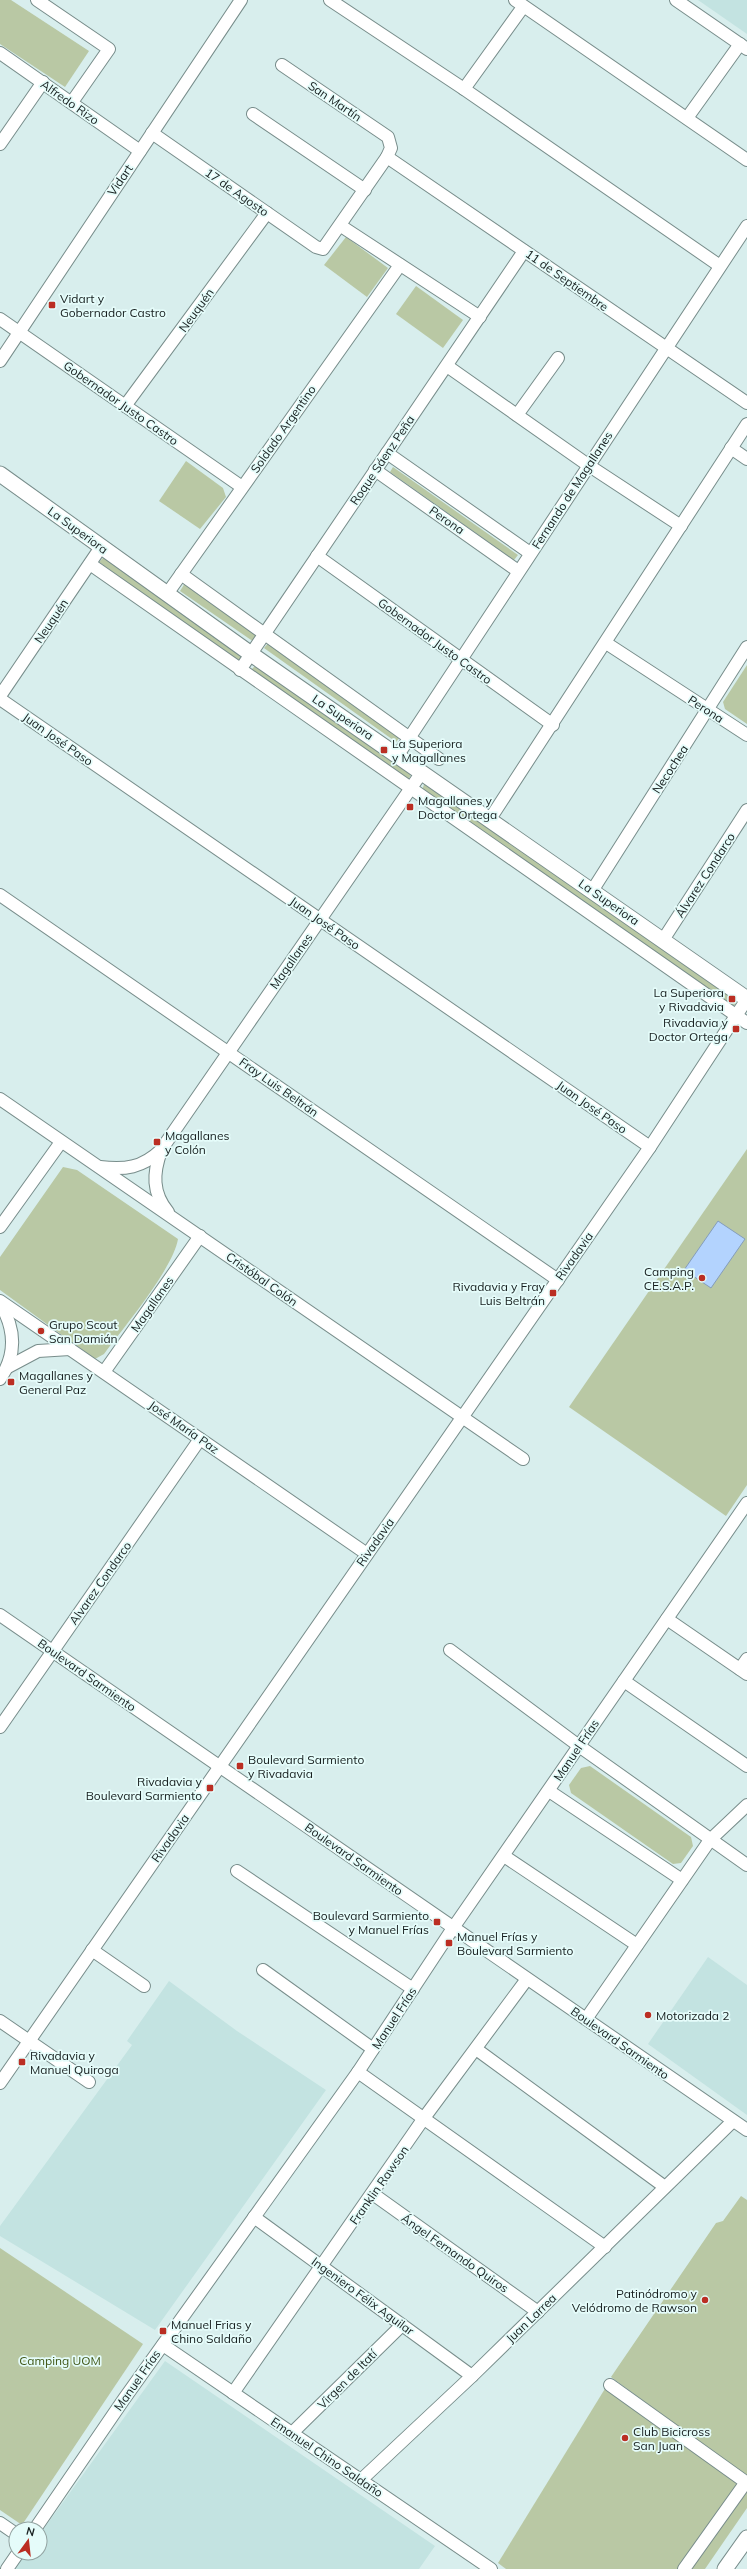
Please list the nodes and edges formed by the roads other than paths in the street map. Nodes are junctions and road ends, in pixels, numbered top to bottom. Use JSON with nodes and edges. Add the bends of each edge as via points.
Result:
{"nodes":[{"id":1,"x":37,"y":0,"type":"edge"},
{"id":2,"x":241,"y":0,"type":"edge"},
{"id":3,"x":330,"y":0,"type":"edge"},
{"id":4,"x":676,"y":0,"type":"edge"},
{"id":5,"x":518,"y":2,"type":"edge"},
{"id":6,"x":743,"y":47,"type":"edge"},
{"id":7,"x":0,"y":53,"type":"edge"},
{"id":8,"x":282,"y":65,"type":"dead end"},
{"id":9,"x":42,"y":82,"type":"junction"},
{"id":10,"x":464,"y":89,"type":"junction"},
{"id":11,"x":72,"y":102,"type":"junction"},
{"id":12,"x":253,"y":114,"type":"dead end"},
{"id":13,"x":687,"y":118,"type":"junction"},
{"id":14,"x":152,"y":133,"type":"junction"},
{"id":15,"x":0,"y":144,"type":"edge"},
{"id":16,"x":140,"y":151,"type":"junction"},
{"id":17,"x":387,"y":157,"type":"junction"},
{"id":18,"x":747,"y":160,"type":"edge"},
{"id":19,"x":365,"y":190,"type":"junction"},
{"id":20,"x":267,"y":213,"type":"junction"},
{"id":21,"x":341,"y":226,"type":"junction"},
{"id":22,"x":747,"y":226,"type":"edge"},
{"id":23,"x":524,"y":251,"type":"junction"},
{"id":24,"x":400,"y":265,"type":"junction"},
{"id":25,"x":720,"y":266,"type":"junction"},
{"id":26,"x":480,"y":318,"type":"junction"},
{"id":27,"x":0,"y":319,"type":"edge"},
{"id":28,"x":19,"y":332,"type":"junction"},
{"id":29,"x":664,"y":348,"type":"junction"},
{"id":30,"x":558,"y":358,"type":"dead end"},
{"id":31,"x":0,"y":361,"type":"edge"},
{"id":32,"x":447,"y":366,"type":"junction"},
{"id":33,"x":747,"y":403,"type":"edge"},
{"id":34,"x":125,"y":406,"type":"junction"},
{"id":35,"x":517,"y":415,"type":"junction"},
{"id":36,"x":747,"y":424,"type":"edge"},
{"id":37,"x":731,"y":448,"type":"junction"},
{"id":38,"x":387,"y":452,"type":"junction"},
{"id":39,"x":747,"y":459,"type":"edge"},
{"id":40,"x":588,"y":465,"type":"junction"},
{"id":41,"x":376,"y":470,"type":"junction"},
{"id":42,"x":0,"y":474,"type":"edge"},
{"id":43,"x":242,"y":487,"type":"junction"},
{"id":44,"x":681,"y":526,"type":"junction"},
{"id":45,"x":101,"y":547,"type":"junction"},
{"id":46,"x":530,"y":553,"type":"junction"},
{"id":47,"x":317,"y":556,"type":"junction"},
{"id":48,"x":90,"y":564,"type":"junction"},
{"id":49,"x":518,"y":571,"type":"junction"},
{"id":50,"x":181,"y":574,"type":"junction"},
{"id":51,"x":167,"y":594,"type":"junction"},
{"id":52,"x":265,"y":634,"type":"junction"},
{"id":53,"x":606,"y":643,"type":"junction"},
{"id":54,"x":747,"y":647,"type":"edge"},
{"id":55,"x":251,"y":654,"type":"junction"},
{"id":56,"x":460,"y":659,"type":"junction"},
{"id":57,"x":240,"y":670,"type":"junction"},
{"id":58,"x":0,"y":696,"type":"edge"},
{"id":59,"x":0,"y":699,"type":"edge"},
{"id":60,"x":707,"y":711,"type":"junction"},
{"id":61,"x":553,"y":725,"type":"junction"},
{"id":62,"x":747,"y":735,"type":"edge"},
{"id":63,"x":409,"y":738,"type":"junction"},
{"id":64,"x":398,"y":755,"type":"junction"},
{"id":65,"x":439,"y":759,"type":"dead end"},
{"id":66,"x":422,"y":772,"type":"junction"},
{"id":67,"x":410,"y":789,"type":"junction"},
{"id":68,"x":747,"y":810,"type":"edge"},
{"id":69,"x":490,"y":819,"type":"junction"},
{"id":70,"x":592,"y":891,"type":"junction"},
{"id":71,"x":0,"y":895,"type":"edge"},
{"id":72,"x":320,"y":920,"type":"junction"},
{"id":73,"x":663,"y":940,"type":"junction"},
{"id":74,"x":747,"y":999,"type":"edge"},
{"id":75,"x":736,"y":1016,"type":"junction"},
{"id":76,"x":747,"y":1023,"type":"edge"},
{"id":77,"x":228,"y":1052,"type":"junction"},
{"id":78,"x":0,"y":1099,"type":"edge"},
{"id":79,"x":62,"y":1142,"type":"junction"},
{"id":80,"x":650,"y":1147,"type":"junction"},
{"id":81,"x":161,"y":1150,"type":"junction"},
{"id":82,"x":98,"y":1167,"type":"junction"},
{"id":83,"x":173,"y":1218,"type":"junction"},
{"id":84,"x":0,"y":1227,"type":"edge"},
{"id":85,"x":200,"y":1236,"type":"junction"},
{"id":86,"x":558,"y":1280,"type":"junction"},
{"id":87,"x":0,"y":1302,"type":"edge"},
{"id":88,"x":70,"y":1349,"type":"junction"},
{"id":89,"x":8,"y":1367,"type":"junction"},
{"id":90,"x":104,"y":1372,"type":"junction"},
{"id":91,"x":0,"y":1379,"type":"edge"},
{"id":92,"x":462,"y":1417,"type":"junction"},
{"id":93,"x":200,"y":1439,"type":"junction"},
{"id":94,"x":523,"y":1459,"type":"dead end"},
{"id":95,"x":747,"y":1503,"type":"edge"},
{"id":96,"x":367,"y":1554,"type":"junction"},
{"id":97,"x":0,"y":1615,"type":"edge"},
{"id":98,"x":667,"y":1619,"type":"junction"},
{"id":99,"x":450,"y":1650,"type":"dead end"},
{"id":100,"x":52,"y":1651,"type":"junction"},
{"id":101,"x":745,"y":1667,"type":"edge"},
{"id":102,"x":624,"y":1681,"type":"junction"},
{"id":103,"x":0,"y":1727,"type":"edge"},
{"id":104,"x":579,"y":1746,"type":"junction"},
{"id":105,"x":747,"y":1766,"type":"edge"},
{"id":106,"x":220,"y":1767,"type":"junction"},
{"id":107,"x":549,"y":1791,"type":"junction"},
{"id":108,"x":747,"y":1805,"type":"edge"},
{"id":109,"x":710,"y":1840,"type":"junction"},
{"id":110,"x":504,"y":1856,"type":"junction"},
{"id":111,"x":747,"y":1865,"type":"edge"},
{"id":112,"x":237,"y":1870,"type":"dead end"},
{"id":113,"x":682,"y":1880,"type":"junction"},
{"id":114,"x":454,"y":1928,"type":"junction"},
{"id":115,"x":638,"y":1945,"type":"junction"},
{"id":116,"x":92,"y":1950,"type":"junction"},
{"id":117,"x":262,"y":1970,"type":"dead end"},
{"id":118,"x":527,"y":1978,"type":"junction"},
{"id":119,"x":144,"y":1986,"type":"dead end"},
{"id":120,"x":413,"y":1989,"type":"junction"},
{"id":121,"x":586,"y":2019,"type":"junction"},
{"id":122,"x":0,"y":2021,"type":"edge"},
{"id":123,"x":29,"y":2041,"type":"junction"},
{"id":124,"x":373,"y":2049,"type":"junction"},
{"id":125,"x":476,"y":2049,"type":"junction"},
{"id":126,"x":358,"y":2072,"type":"junction"},
{"id":127,"x":89,"y":2082,"type":"dead end"},
{"id":128,"x":0,"y":2083,"type":"edge"},
{"id":129,"x":424,"y":2118,"type":"junction"},
{"id":130,"x":733,"y":2121,"type":"junction"},
{"id":131,"x":747,"y":2130,"type":"edge"},
{"id":132,"x":665,"y":2188,"type":"junction"},
{"id":133,"x":373,"y":2194,"type":"junction"},
{"id":134,"x":254,"y":2218,"type":"junction"},
{"id":135,"x":605,"y":2247,"type":"junction"},
{"id":136,"x":323,"y":2266,"type":"junction"},
{"id":137,"x":538,"y":2312,"type":"junction"},
{"id":138,"x":402,"y":2325,"type":"junction"},
{"id":139,"x":163,"y":2345,"type":"junction"},
{"id":140,"x":472,"y":2376,"type":"junction"},
{"id":141,"x":610,"y":2386,"type":"dead end"},
{"id":142,"x":234,"y":2393,"type":"junction"},
{"id":143,"x":292,"y":2433,"type":"junction"},
{"id":144,"x":361,"y":2480,"type":"junction"},
{"id":145,"x":746,"y":2482,"type":"edge"},
{"id":146,"x":41,"y":2521,"type":"edge"},
{"id":147,"x":747,"y":2538,"type":"edge"},
{"id":148,"x":491,"y":2569,"type":"edge"},
{"id":149,"x":684,"y":2569,"type":"edge"},
{"id":150,"x":725,"y":2569,"type":"edge"}],
"edges":[{"from":1,"to":11,"type":"street","via":[[109,49]]},
{"from":2,"to":14,"type":"street","name":"Vidart"},
{"from":3,"to":10,"type":"street"},
{"from":4,"to":6,"type":"street"},
{"from":5,"to":10,"type":"street"},
{"from":5,"to":13,"type":"street"},
{"from":6,"to":13,"type":"street"},
{"from":7,"to":9,"type":"street","name":"Alfredo Rizo"},
{"from":8,"to":17,"type":"street","name":"San Martín","via":[[388,137],[391,148]]},
{"from":9,"to":11,"type":"street","name":"Alfredo Rizo"},
{"from":9,"to":15,"type":"street"},
{"from":10,"to":25,"type":"street"},
{"from":11,"to":16,"type":"street","name":"Alfredo Rizo"},
{"from":12,"to":19,"type":"street"},
{"from":13,"to":18,"type":"street"},
{"from":14,"to":16,"type":"street","name":"Vidart"},
{"from":14,"to":20,"type":"street","name":"17 de Agosto"},
{"from":16,"to":28,"type":"street","name":"Vidart"},
{"from":17,"to":19,"type":"street"},
{"from":17,"to":23,"type":"street","name":"11 de Septiembre"},
{"from":19,"to":21,"type":"street"},
{"from":20,"to":21,"type":"street","name":"17 de Agosto","via":[[316,247],[323,249]]},
{"from":20,"to":34,"type":"street","name":"Neuquén"},
{"from":21,"to":24,"type":"street"},
{"from":22,"to":25,"type":"street","name":"Fernando de Magallanes"},
{"from":23,"to":26,"type":"street","name":"Roque Sáenz Peña"},
{"from":23,"to":29,"type":"street","name":"11 de Septiembre"},
{"from":24,"to":26,"type":"street"},
{"from":24,"to":43,"type":"street","name":"Soldado Argentino"},
{"from":25,"to":29,"type":"street","name":"Fernando de Magallanes"},
{"from":26,"to":32,"type":"street","name":"Roque Sáenz Peña"},
{"from":27,"to":28,"type":"street","name":"Gobernador Justo Castro"},
{"from":28,"to":31,"type":"street","name":"Vidart"},
{"from":28,"to":34,"type":"street","name":"Gobernador Justo Castro"},
{"from":29,"to":33,"type":"street","name":"11 de Septiembre"},
{"from":29,"to":40,"type":"street","name":"Fernando de Magallanes"},
{"from":30,"to":35,"type":"street"},
{"from":32,"to":35,"type":"street"},
{"from":32,"to":38,"type":"street","name":"Roque Sáenz Peña"},
{"from":34,"to":43,"type":"street","name":"Gobernador Justo Castro"},
{"from":35,"to":40,"type":"street"},
{"from":36,"to":37,"type":"street"},
{"from":37,"to":39,"type":"street"},
{"from":37,"to":44,"type":"street"},
{"from":38,"to":41,"type":"street","name":"Roque Sáenz Peña"},
{"from":38,"to":46,"type":"street","name":"Perona"},
{"from":40,"to":44,"type":"street"},
{"from":40,"to":46,"type":"street","name":"Fernando de Magallanes"},
{"from":41,"to":47,"type":"street","name":"Roque Sáenz Peña"},
{"from":41,"to":49,"type":"street","name":"Perona"},
{"from":42,"to":45,"type":"main road","name":"La Superiora"},
{"from":43,"to":50,"type":"street","name":"Soldado Argentino"},
{"from":44,"to":53,"type":"street"},
{"from":45,"to":48,"type":"street","name":"Neuquén"},
{"from":45,"to":51,"type":"main road","name":"La Superiora"},
{"from":46,"to":49,"type":"street","name":"Fernando de Magallanes"},
{"from":47,"to":52,"type":"street","name":"Roque Sáenz Peña"},
{"from":47,"to":56,"type":"street","name":"Gobernador Justo Castro"},
{"from":48,"to":57,"type":"street"},
{"from":48,"to":58,"type":"street","name":"Neuquén"},
{"from":49,"to":56,"type":"street","name":"Fernando de Magallanes"},
{"from":50,"to":51,"type":"street","name":"Soldado Argentino"},
{"from":50,"to":52,"type":"street"},
{"from":51,"to":55,"type":"main road","name":"La Superiora"},
{"from":52,"to":55,"type":"street","name":"Roque Sáenz Peña"},
{"from":52,"to":63,"type":"street"},
{"from":53,"to":60,"type":"street","name":"Perona"},
{"from":53,"to":61,"type":"street"},
{"from":54,"to":60,"type":"street","name":"Necochea"},
{"from":55,"to":57,"type":"street","name":"Roque Sáenz Peña"},
{"from":55,"to":64,"type":"main road","name":"La Superiora"},
{"from":56,"to":61,"type":"street","name":"Gobernador Justo Castro"},
{"from":56,"to":63,"type":"street","name":"Fernando de Magallanes"},
{"from":57,"to":67,"type":"street"},
{"from":59,"to":72,"type":"street","name":"Juan José Paso"},
{"from":60,"to":62,"type":"street","name":"Perona"},
{"from":60,"to":70,"type":"street","name":"Necochea"},
{"from":61,"to":69,"type":"street"},
{"from":63,"to":64,"type":"street","name":"Fernando de Magallanes"},
{"from":63,"to":65,"type":"street"},
{"from":64,"to":66,"type":"main road","name":"La Superiora"},
{"from":66,"to":67,"type":"street","name":"Magallanes"},
{"from":66,"to":69,"type":"main road","name":"La Superiora"},
{"from":67,"to":72,"type":"street","name":"Magallanes"},
{"from":67,"to":75,"type":"street"},
{"from":68,"to":73,"type":"street","name":"Álvarez Condarco"},
{"from":69,"to":70,"type":"main road","name":"La Superiora"},
{"from":70,"to":73,"type":"main road","name":"La Superiora"},
{"from":71,"to":77,"type":"street","name":"Fray Luis Beltrán"},
{"from":72,"to":77,"type":"street","name":"Magallanes"},
{"from":72,"to":80,"type":"street","name":"Juan José Paso"},
{"from":73,"to":74,"type":"main road","name":"La Superiora"},
{"from":74,"to":75,"type":"street","name":"Rivadavia"},
{"from":75,"to":76,"type":"street"},
{"from":75,"to":80,"type":"street","name":"Rivadavia"},
{"from":77,"to":81,"type":"street","name":"Magallanes"},
{"from":77,"to":86,"type":"street","name":"Fray Luis Beltrán"},
{"from":78,"to":79,"type":"street","name":"Cristóbal Colón"},
{"from":79,"to":82,"type":"street","name":"Cristóbal Colón"},
{"from":79,"to":84,"type":"street"},
{"from":80,"to":86,"type":"street","name":"Rivadavia"},
{"from":81,"to":82,"type":"street","name":"Magallanes","via":[[150,1161],[135,1167],[120,1170]]},
{"from":81,"to":83,"type":"street","name":"Magallanes","via":[[153,1175],[162,1206]]},
{"from":82,"to":83,"type":"street","name":"Cristóbal Colón"},
{"from":83,"to":85,"type":"street","name":"Cristóbal Colón"},
{"from":85,"to":90,"type":"street","name":"Magallanes"},
{"from":85,"to":92,"type":"street","name":"Cristóbal Colón"},
{"from":86,"to":92,"type":"street","name":"Rivadavia"},
{"from":87,"to":88,"type":"street","name":"José María Paz"},
{"from":87,"to":89,"type":"street","via":[[12,1332],[12,1352]]},
{"from":88,"to":89,"type":"street","via":[[38,1351]]},
{"from":88,"to":90,"type":"street","name":"José María Paz"},
{"from":89,"to":91,"type":"street"},
{"from":90,"to":93,"type":"street","name":"José María Paz"},
{"from":92,"to":94,"type":"street","name":"Cristóbal Colón"},
{"from":92,"to":96,"type":"street","name":"Rivadavia"},
{"from":93,"to":96,"type":"street","name":"José María Paz"},
{"from":93,"to":100,"type":"street","name":"Alvarez Condarco"},
{"from":95,"to":98,"type":"street","name":"Manuel Frías"},
{"from":96,"to":106,"type":"street","name":"Rivadavia"},
{"from":97,"to":100,"type":"street","name":"Boulevard Sarmiento"},
{"from":98,"to":101,"type":"street"},
{"from":98,"to":102,"type":"street","name":"Manuel Frías"},
{"from":99,"to":104,"type":"street"},
{"from":100,"to":103,"type":"street","name":"Alvarez Condarco"},
{"from":100,"to":106,"type":"street","name":"Boulevard Sarmiento"},
{"from":102,"to":104,"type":"street","name":"Manuel Frías"},
{"from":102,"to":105,"type":"street"},
{"from":104,"to":107,"type":"street","name":"Manuel Frías"},
{"from":104,"to":109,"type":"street"},
{"from":106,"to":114,"type":"street","name":"Boulevard Sarmiento"},
{"from":106,"to":116,"type":"street","name":"Rivadavia"},
{"from":107,"to":110,"type":"street","name":"Manuel Frías"},
{"from":107,"to":113,"type":"street"},
{"from":108,"to":109,"type":"street"},
{"from":109,"to":111,"type":"street"},
{"from":109,"to":113,"type":"street"},
{"from":110,"to":114,"type":"street","name":"Manuel Frías"},
{"from":110,"to":115,"type":"street"},
{"from":112,"to":120,"type":"street"},
{"from":113,"to":115,"type":"street"},
{"from":114,"to":118,"type":"street","name":"Boulevard Sarmiento"},
{"from":114,"to":120,"type":"street","name":"Manuel Frías"},
{"from":115,"to":121,"type":"street"},
{"from":116,"to":119,"type":"street"},
{"from":116,"to":123,"type":"street","name":"Rivadavia"},
{"from":117,"to":124,"type":"street"},
{"from":118,"to":121,"type":"street","name":"Boulevard Sarmiento"},
{"from":118,"to":125,"type":"street","name":"Franklin Rawson"},
{"from":120,"to":124,"type":"street","name":"Manuel Frías"},
{"from":121,"to":130,"type":"street","name":"Boulevard Sarmiento"},
{"from":122,"to":123,"type":"street"},
{"from":123,"to":127,"type":"street"},
{"from":123,"to":128,"type":"street","name":"Rivadavia"},
{"from":124,"to":126,"type":"street","name":"Manuel Frías"},
{"from":125,"to":129,"type":"street","name":"Franklin Rawson"},
{"from":125,"to":132,"type":"street"},
{"from":126,"to":129,"type":"street"},
{"from":126,"to":134,"type":"street","name":"Manuel Frías"},
{"from":129,"to":133,"type":"street","name":"Franklin Rawson"},
{"from":129,"to":135,"type":"street"},
{"from":130,"to":131,"type":"street","name":"Boulevard Sarmiento"},
{"from":130,"to":132,"type":"street","name":"Juan Larrea"},
{"from":132,"to":135,"type":"street","name":"Juan Larrea"},
{"from":133,"to":136,"type":"street","name":"Franklin Rawson"},
{"from":133,"to":137,"type":"street","name":"Ángel Fernando Quiros"},
{"from":134,"to":136,"type":"street","name":"Ingeniero Félix Aguilar"},
{"from":134,"to":139,"type":"street","name":"Manuel Frías"},
{"from":135,"to":137,"type":"street","name":"Juan Larrea"},
{"from":136,"to":138,"type":"street","name":"Ingeniero Félix Aguilar"},
{"from":136,"to":142,"type":"street","name":"Franklin Rawson"},
{"from":137,"to":140,"type":"street","name":"Juan Larrea"},
{"from":138,"to":140,"type":"street","name":"Ingeniero Félix Aguilar"},
{"from":138,"to":143,"type":"street","name":"Virgen de Itatí"},
{"from":139,"to":142,"type":"street","name":"Emanuel Chino Saldaño"},
{"from":139,"to":146,"type":"street","name":"Manuel Frías"},
{"from":140,"to":144,"type":"street","name":"Juan Larrea"},
{"from":141,"to":145,"type":"street"},
{"from":142,"to":143,"type":"street","name":"Emanuel Chino Saldaño"},
{"from":143,"to":144,"type":"street","name":"Emanuel Chino Saldaño"},
{"from":144,"to":148,"type":"street","name":"Emanuel Chino Saldaño"},
{"from":145,"to":149,"type":"street"},
{"from":147,"to":150,"type":"main road"}]}
